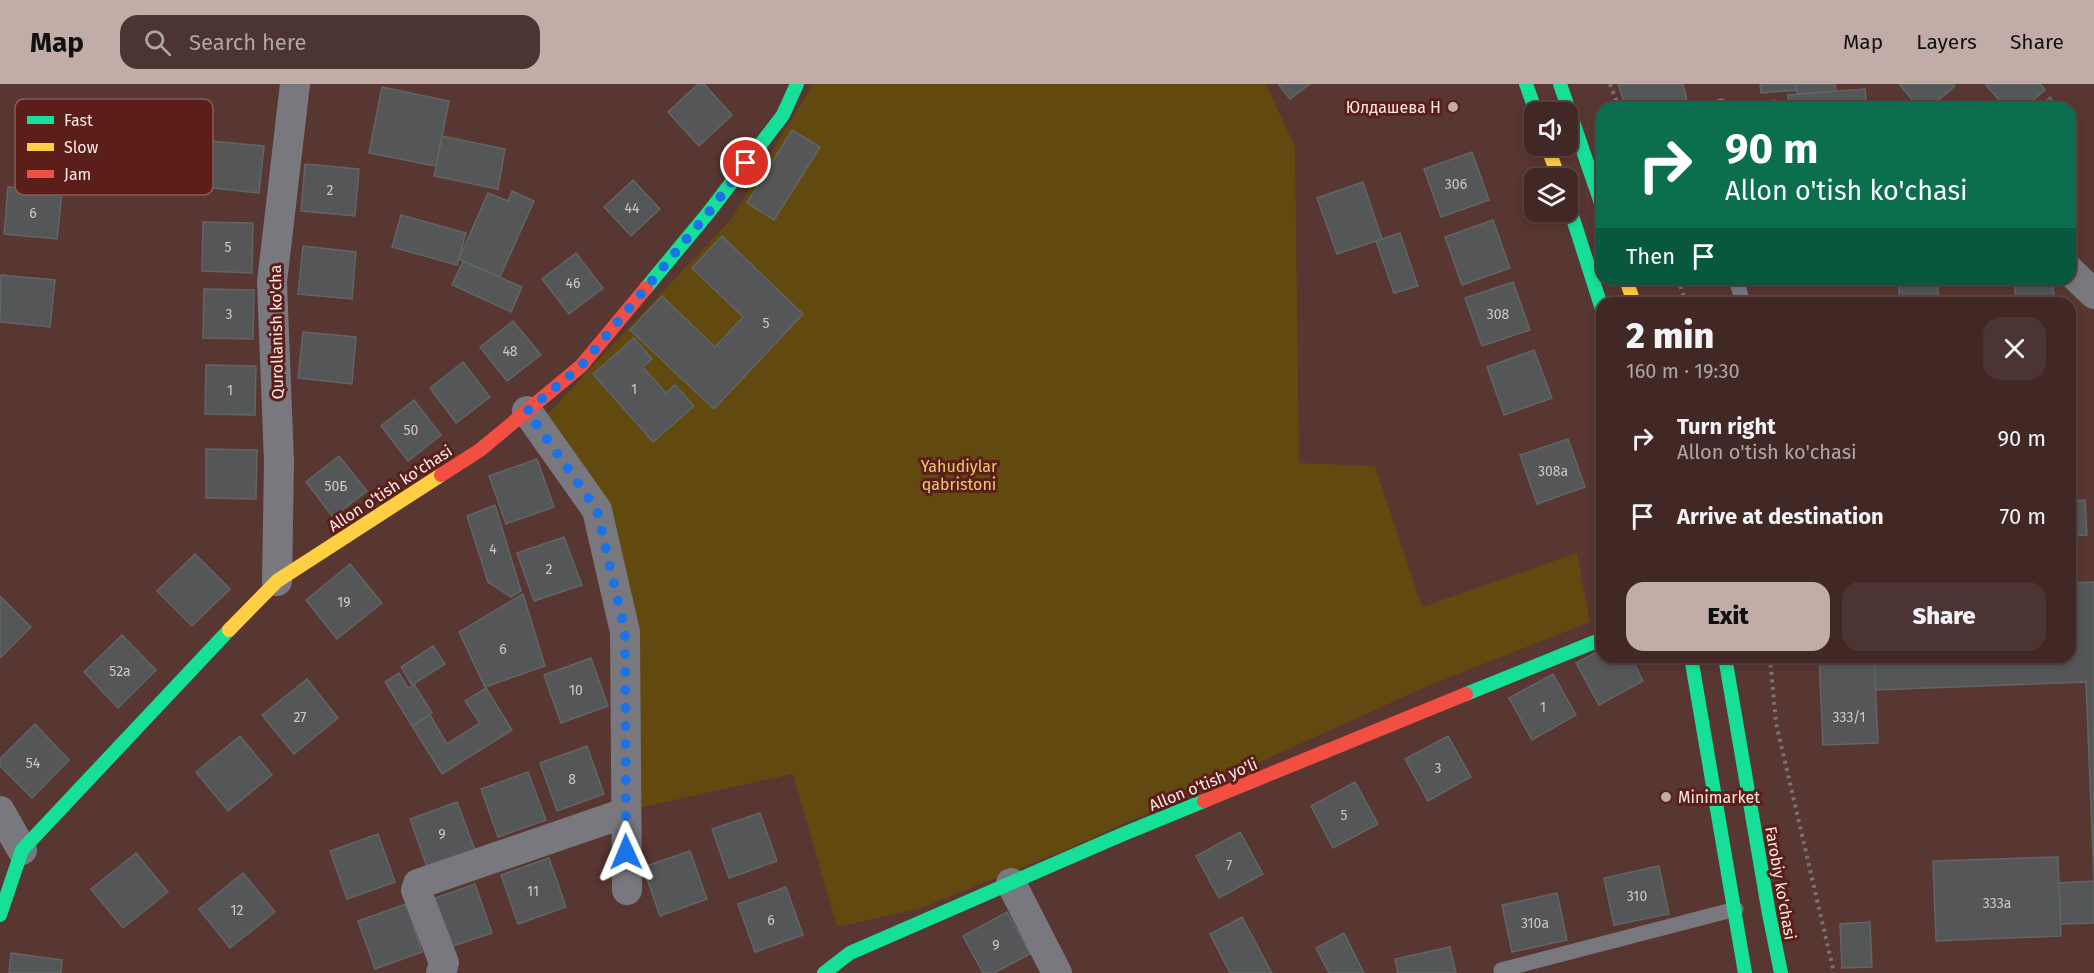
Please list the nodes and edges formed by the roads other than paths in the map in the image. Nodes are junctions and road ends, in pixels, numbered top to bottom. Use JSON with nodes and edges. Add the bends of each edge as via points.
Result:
{"nodes":[{"id":1,"x":295,"y":84,"type":"edge"},
{"id":2,"x":797,"y":84,"type":"edge"},
{"id":3,"x":1526,"y":84,"type":"edge"},
{"id":4,"x":1560,"y":84,"type":"edge"},
{"id":5,"x":1532,"y":102,"type":"edge"},
{"id":6,"x":1596,"y":189,"type":"edge"},
{"id":7,"x":1574,"y":222,"type":"edge"},
{"id":8,"x":2076,"y":276,"type":"edge"},
{"id":9,"x":2094,"y":294,"type":"edge"},
{"id":10,"x":1598,"y":297,"type":"edge"},
{"id":11,"x":527,"y":411,"type":"junction"},
{"id":12,"x":277,"y":581,"type":"junction"},
{"id":13,"x":1596,"y":641,"type":"edge"},
{"id":14,"x":1692,"y":663,"type":"edge"},
{"id":15,"x":1726,"y":663,"type":"edge"},
{"id":16,"x":0,"y":811,"type":"edge"},
{"id":17,"x":625,"y":813,"type":"junction"},
{"id":18,"x":11,"y":847,"type":"edge"},
{"id":19,"x":1011,"y":883,"type":"junction"},
{"id":20,"x":627,"y":890,"type":"dead end"},
{"id":21,"x":1751,"y":911,"type":"junction"},
{"id":22,"x":0,"y":915,"type":"edge"},
{"id":23,"x":1501,"y":970,"type":"dead end"},
{"id":24,"x":441,"y":973,"type":"edge"},
{"id":25,"x":824,"y":973,"type":"edge"},
{"id":26,"x":1057,"y":973,"type":"edge"},
{"id":27,"x":1745,"y":973,"type":"edge"},
{"id":28,"x":1781,"y":973,"type":"edge"}],
"edges":[{"from":1,"to":12,"type":"street","name":"Qurollanish ko'cha","via":[[272,282],[279,462]]},
{"from":2,"to":11,"type":"street","name":"Allon o'tish ko'chasi","via":[[783,115],[709,212],[581,366]]},
{"from":3,"to":5,"type":"street"},
{"from":4,"to":6,"type":"street"},
{"from":7,"to":10,"type":"street"},
{"from":8,"to":9,"type":"street"},
{"from":11,"to":12,"type":"street","name":"Allon o'tish ko'chasi","via":[[480,450]]},
{"from":11,"to":17,"type":"street","via":[[597,510],[625,632]]},
{"from":12,"to":18,"type":"street","name":"Allon o'tish ko'chasi"},
{"from":13,"to":19,"type":"street","name":"Allon o'tish yo'li"},
{"from":14,"to":21,"type":"street","name":"Farobiy ko'chasi"},
{"from":15,"to":21,"type":"street","name":"Farobiy ko'chasi"},
{"from":16,"to":18,"type":"street"},
{"from":17,"to":20,"type":"street"},
{"from":17,"to":24,"type":"street","via":[[418,884],[416,890],[444,963]]},
{"from":18,"to":22,"type":"street","name":"Allon o'tish ko'chasi"},
{"from":19,"to":25,"type":"street","name":"Allon o'tish yo'li","via":[[850,953]]},
{"from":19,"to":26,"type":"street"},
{"from":21,"to":23,"type":"lane"},
{"from":21,"to":27,"type":"street","name":"Farobiy ko'chasi"},
{"from":21,"to":28,"type":"street","name":"Farobiy ko'chasi"}]}
